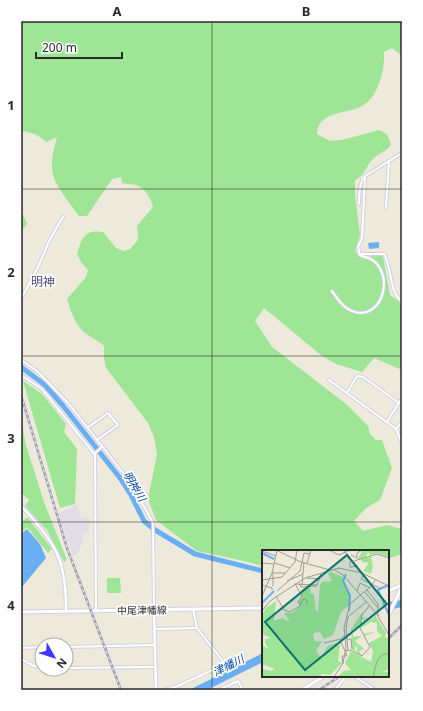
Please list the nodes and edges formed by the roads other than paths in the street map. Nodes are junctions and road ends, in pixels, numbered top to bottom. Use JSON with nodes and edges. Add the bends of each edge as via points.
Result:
{"nodes":[{"id":1,"x":402,"y":153,"type":"edge"},
{"id":2,"x":389,"y":161,"type":"junction"},
{"id":3,"x":365,"y":176,"type":"junction"},
{"id":4,"x":359,"y":204,"type":"dead end"},
{"id":5,"x":386,"y":208,"type":"dead end"},
{"id":6,"x":62,"y":217,"type":"dead end"},
{"id":7,"x":359,"y":254,"type":"junction"},
{"id":8,"x":332,"y":291,"type":"dead end"},
{"id":9,"x":21,"y":299,"type":"edge"},
{"id":10,"x":402,"y":300,"type":"edge"},
{"id":11,"x":21,"y":360,"type":"edge"},
{"id":12,"x":21,"y":375,"type":"edge"},
{"id":13,"x":329,"y":380,"type":"dead end"},
{"id":14,"x":347,"y":393,"type":"junction"},
{"id":15,"x":402,"y":398,"type":"edge"},
{"id":16,"x":399,"y":402,"type":"junction"},
{"id":17,"x":387,"y":422,"type":"junction"},
{"id":18,"x":402,"y":422,"type":"edge"},
{"id":19,"x":87,"y":428,"type":"junction"},
{"id":20,"x":396,"y":429,"type":"junction"},
{"id":21,"x":97,"y":440,"type":"junction"},
{"id":22,"x":402,"y":443,"type":"edge"},
{"id":23,"x":102,"y":448,"type":"junction"},
{"id":24,"x":95,"y":453,"type":"junction"},
{"id":25,"x":21,"y":506,"type":"edge"},
{"id":26,"x":402,"y":586,"type":"edge"},
{"id":27,"x":389,"y":591,"type":"edge"},
{"id":28,"x":262,"y":608,"type":"edge"},
{"id":29,"x":193,"y":609,"type":"junction"},
{"id":30,"x":96,"y":610,"type":"junction"},
{"id":31,"x":154,"y":610,"type":"junction"},
{"id":32,"x":21,"y":612,"type":"edge"},
{"id":33,"x":66,"y":612,"type":"junction"},
{"id":34,"x":389,"y":614,"type":"edge"},
{"id":35,"x":198,"y":628,"type":"junction"},
{"id":36,"x":154,"y":629,"type":"junction"},
{"id":37,"x":155,"y":645,"type":"junction"},
{"id":38,"x":34,"y":647,"type":"edge"},
{"id":39,"x":74,"y":647,"type":"edge"},
{"id":40,"x":21,"y":648,"type":"edge"},
{"id":41,"x":21,"y":659,"type":"edge"},
{"id":42,"x":34,"y":666,"type":"edge"},
{"id":43,"x":155,"y":666,"type":"junction"},
{"id":44,"x":74,"y":668,"type":"edge"},
{"id":45,"x":322,"y":677,"type":"edge"},
{"id":46,"x":345,"y":677,"type":"edge"},
{"id":47,"x":356,"y":677,"type":"edge"},
{"id":48,"x":156,"y":690,"type":"edge"},
{"id":49,"x":164,"y":690,"type":"edge"},
{"id":50,"x":218,"y":690,"type":"edge"},
{"id":51,"x":244,"y":690,"type":"edge"},
{"id":52,"x":302,"y":690,"type":"edge"},
{"id":53,"x":335,"y":690,"type":"edge"},
{"id":54,"x":375,"y":690,"type":"edge"}],
"edges":[{"from":1,"to":2,"type":"street"},
{"from":2,"to":3,"type":"street"},
{"from":2,"to":5,"type":"street"},
{"from":3,"to":4,"type":"street"},
{"from":3,"to":7,"type":"street"},
{"from":6,"to":9,"type":"street"},
{"from":7,"to":8,"type":"street","via":[[374,261],[382,274],[382,301],[360,313],[348,309]]},
{"from":7,"to":10,"type":"street","via":[[384,254],[394,290],[398,299]]},
{"from":11,"to":19,"type":"street","via":[[37,370],[53,386]]},
{"from":12,"to":24,"type":"street","via":[[42,389]]},
{"from":13,"to":14,"type":"street"},
{"from":14,"to":16,"type":"street","via":[[357,376],[363,377]]},
{"from":14,"to":17,"type":"street"},
{"from":15,"to":16,"type":"street"},
{"from":16,"to":17,"type":"street"},
{"from":17,"to":20,"type":"street"},
{"from":18,"to":20,"type":"street"},
{"from":19,"to":21,"type":"street"},
{"from":19,"to":21,"type":"street","via":[[108,413],[118,425]]},
{"from":20,"to":22,"type":"street"},
{"from":21,"to":23,"type":"street"},
{"from":23,"to":24,"type":"street"},
{"from":23,"to":31,"type":"street","via":[[130,482],[153,524]]},
{"from":24,"to":30,"type":"street"},
{"from":25,"to":33,"type":"street","via":[[49,537],[58,555],[65,579]]},
{"from":26,"to":27,"type":"main road"},
{"from":26,"to":34,"type":"main road"},
{"from":28,"to":29,"type":"main road","name":"中尾津幡線"},
{"from":29,"to":31,"type":"main road","name":"中尾津幡線"},
{"from":29,"to":35,"type":"street"},
{"from":30,"to":31,"type":"main road","name":"中尾津幡線"},
{"from":30,"to":33,"type":"main road","name":"中尾津幡線"},
{"from":31,"to":36,"type":"street"},
{"from":32,"to":33,"type":"main road","name":"中尾津幡線"},
{"from":35,"to":36,"type":"street"},
{"from":35,"to":49,"type":"street","via":[[225,664]]},
{"from":36,"to":37,"type":"street"},
{"from":37,"to":39,"type":"street"},
{"from":37,"to":43,"type":"street"},
{"from":38,"to":40,"type":"street"},
{"from":41,"to":42,"type":"street"},
{"from":43,"to":44,"type":"street"},
{"from":43,"to":48,"type":"street"},
{"from":45,"to":52,"type":"main road"},
{"from":46,"to":53,"type":"street"},
{"from":47,"to":54,"type":"street"},
{"from":50,"to":51,"type":"street","via":[[238,681]]}]}
